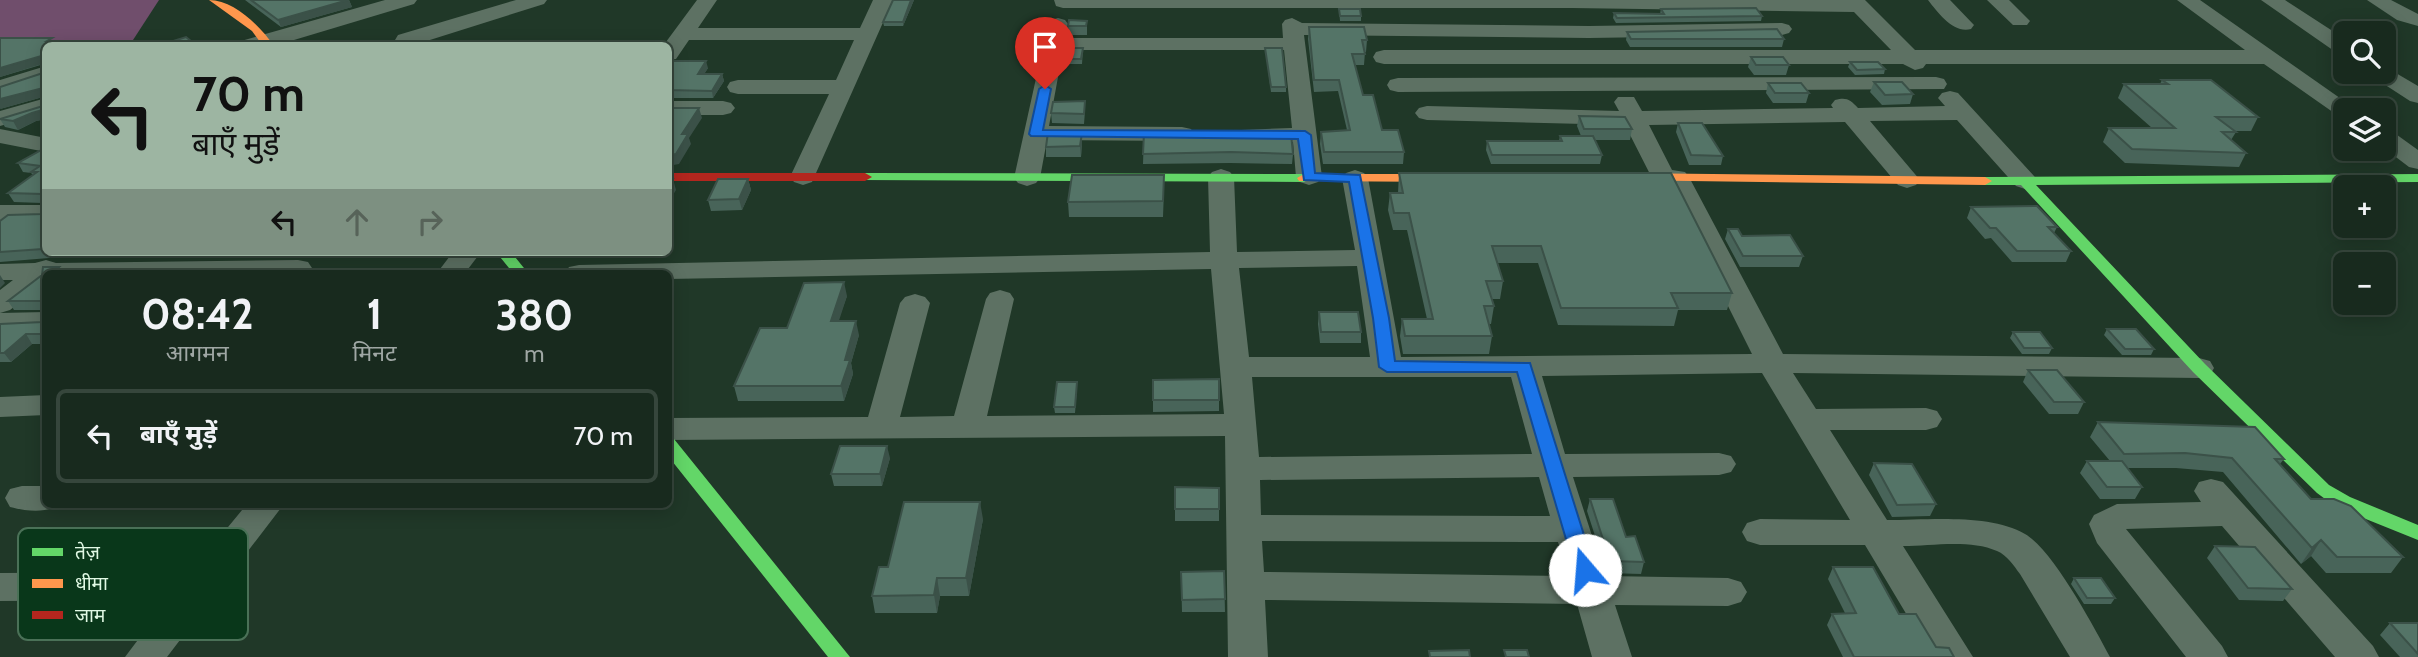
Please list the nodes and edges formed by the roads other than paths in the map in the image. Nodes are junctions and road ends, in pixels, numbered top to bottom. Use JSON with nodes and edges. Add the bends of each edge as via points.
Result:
{"nodes":[{"id":1,"x":214,"y":0,"type":"edge"},
{"id":2,"x":407,"y":0,"type":"edge"},
{"id":3,"x":537,"y":0,"type":"edge"},
{"id":4,"x":707,"y":0,"type":"edge"},
{"id":5,"x":883,"y":0,"type":"edge"},
{"id":6,"x":1938,"y":0,"type":"edge"},
{"id":7,"x":1997,"y":0,"type":"edge"},
{"id":8,"x":2187,"y":0,"type":"edge"},
{"id":9,"x":2271,"y":0,"type":"edge"},
{"id":10,"x":2376,"y":0,"type":"edge"},
{"id":11,"x":2408,"y":0,"type":"edge"},
{"id":12,"x":1063,"y":1,"type":"edge"},
{"id":13,"x":1443,"y":1,"type":"edge"},
{"id":14,"x":1504,"y":1,"type":"edge"},
{"id":15,"x":1571,"y":1,"type":"edge"},
{"id":16,"x":1290,"y":2,"type":"edge"},
{"id":17,"x":1390,"y":2,"type":"edge"},
{"id":18,"x":1857,"y":3,"type":"edge"},
{"id":19,"x":1765,"y":6,"type":"junction"},
{"id":20,"x":2418,"y":6,"type":"edge"},
{"id":21,"x":365,"y":12,"type":"junction"},
{"id":22,"x":2418,"y":20,"type":"edge"},
{"id":23,"x":2020,"y":21,"type":"dead end"},
{"id":24,"x":1964,"y":25,"type":"dead end"},
{"id":25,"x":1782,"y":29,"type":"junction"},
{"id":26,"x":1589,"y":32,"type":"junction"},
{"id":27,"x":681,"y":34,"type":"junction"},
{"id":28,"x":868,"y":34,"type":"junction"},
{"id":29,"x":1294,"y":37,"type":"junction"},
{"id":30,"x":2333,"y":40,"type":"edge"},
{"id":31,"x":260,"y":42,"type":"edge"},
{"id":32,"x":268,"y":42,"type":"edge"},
{"id":33,"x":408,"y":42,"type":"edge"},
{"id":34,"x":412,"y":42,"type":"edge"},
{"id":35,"x":1054,"y":44,"type":"junction"},
{"id":36,"x":672,"y":48,"type":"edge"},
{"id":37,"x":672,"y":54,"type":"edge"},
{"id":38,"x":813,"y":54,"type":"dead end"},
{"id":39,"x":1908,"y":55,"type":"junction"},
{"id":40,"x":1803,"y":56,"type":"junction"},
{"id":41,"x":1384,"y":57,"type":"dead end"},
{"id":42,"x":1604,"y":57,"type":"junction"},
{"id":43,"x":2269,"y":57,"type":"junction"},
{"id":44,"x":42,"y":74,"type":"edge"},
{"id":45,"x":2396,"y":82,"type":"edge"},
{"id":46,"x":1936,"y":84,"type":"junction"},
{"id":47,"x":1398,"y":85,"type":"dead end"},
{"id":48,"x":1618,"y":86,"type":"junction"},
{"id":49,"x":1827,"y":86,"type":"junction"},
{"id":50,"x":0,"y":87,"type":"edge"},
{"id":51,"x":738,"y":87,"type":"dead end"},
{"id":52,"x":844,"y":87,"type":"junction"},
{"id":53,"x":2418,"y":96,"type":"edge"},
{"id":54,"x":2333,"y":102,"type":"edge"},
{"id":55,"x":42,"y":106,"type":"edge"},
{"id":56,"x":672,"y":108,"type":"edge"},
{"id":57,"x":723,"y":108,"type":"dead end"},
{"id":58,"x":1427,"y":113,"type":"dead end"},
{"id":59,"x":1964,"y":113,"type":"junction"},
{"id":60,"x":1851,"y":114,"type":"junction"},
{"id":61,"x":1635,"y":118,"type":"junction"},
{"id":62,"x":0,"y":120,"type":"edge"},
{"id":63,"x":1036,"y":134,"type":"junction"},
{"id":64,"x":1305,"y":135,"type":"junction"},
{"id":65,"x":0,"y":136,"type":"edge"},
{"id":66,"x":42,"y":144,"type":"edge"},
{"id":67,"x":2396,"y":146,"type":"edge"},
{"id":68,"x":2418,"y":162,"type":"edge"},
{"id":69,"x":672,"y":177,"type":"edge"},
{"id":70,"x":803,"y":177,"type":"junction"},
{"id":71,"x":1221,"y":177,"type":"junction"},
{"id":72,"x":1308,"y":177,"type":"junction"},
{"id":73,"x":1467,"y":177,"type":"edge"},
{"id":74,"x":1607,"y":177,"type":"edge"},
{"id":75,"x":1669,"y":177,"type":"junction"},
{"id":76,"x":1027,"y":178,"type":"junction"},
{"id":77,"x":1355,"y":178,"type":"junction"},
{"id":78,"x":2418,"y":178,"type":"edge"},
{"id":79,"x":1907,"y":180,"type":"junction"},
{"id":80,"x":2025,"y":181,"type":"junction"},
{"id":81,"x":0,"y":213,"type":"edge"},
{"id":82,"x":42,"y":213,"type":"edge"},
{"id":83,"x":60,"y":256,"type":"edge"},
{"id":84,"x":464,"y":256,"type":"edge"},
{"id":85,"x":506,"y":256,"type":"edge"},
{"id":86,"x":1370,"y":258,"type":"junction"},
{"id":87,"x":1224,"y":261,"type":"junction"},
{"id":88,"x":302,"y":264,"type":"edge"},
{"id":89,"x":42,"y":270,"type":"edge"},
{"id":90,"x":106,"y":270,"type":"edge"},
{"id":91,"x":453,"y":270,"type":"edge"},
{"id":92,"x":518,"y":270,"type":"edge"},
{"id":93,"x":672,"y":271,"type":"edge"},
{"id":94,"x":0,"y":272,"type":"edge"},
{"id":95,"x":40,"y":272,"type":"joint"},
{"id":96,"x":1000,"y":299,"type":"dead end"},
{"id":97,"x":915,"y":303,"type":"dead end"},
{"id":98,"x":0,"y":304,"type":"edge"},
{"id":99,"x":42,"y":321,"type":"edge"},
{"id":100,"x":0,"y":322,"type":"edge"},
{"id":101,"x":1772,"y":363,"type":"junction"},
{"id":102,"x":1235,"y":367,"type":"junction"},
{"id":103,"x":1387,"y":367,"type":"junction"},
{"id":104,"x":1524,"y":367,"type":"junction"},
{"id":105,"x":2199,"y":368,"type":"junction"},
{"id":106,"x":42,"y":405,"type":"edge"},
{"id":107,"x":0,"y":407,"type":"edge"},
{"id":108,"x":1926,"y":419,"type":"dead end"},
{"id":109,"x":1806,"y":421,"type":"junction"},
{"id":110,"x":1241,"y":425,"type":"junction"},
{"id":111,"x":968,"y":426,"type":"junction"},
{"id":112,"x":881,"y":427,"type":"junction"},
{"id":113,"x":672,"y":429,"type":"edge"},
{"id":114,"x":672,"y":448,"type":"edge"},
{"id":115,"x":1719,"y":464,"type":"dead end"},
{"id":116,"x":1553,"y":468,"type":"junction"},
{"id":117,"x":1244,"y":469,"type":"junction"},
{"id":118,"x":264,"y":508,"type":"edge"},
{"id":119,"x":248,"y":528,"type":"edge"},
{"id":120,"x":1244,"y":528,"type":"junction"},
{"id":121,"x":1572,"y":529,"type":"junction"},
{"id":122,"x":1760,"y":531,"type":"dead end"},
{"id":123,"x":1874,"y":532,"type":"junction"},
{"id":124,"x":2418,"y":533,"type":"edge"},
{"id":125,"x":1246,"y":586,"type":"junction"},
{"id":126,"x":0,"y":587,"type":"edge"},
{"id":127,"x":18,"y":587,"type":"edge"},
{"id":128,"x":1592,"y":591,"type":"junction"},
{"id":129,"x":1728,"y":592,"type":"dead end"},
{"id":130,"x":158,"y":640,"type":"edge"},
{"id":131,"x":145,"y":657,"type":"edge"},
{"id":132,"x":840,"y":657,"type":"edge"},
{"id":133,"x":1248,"y":657,"type":"edge"},
{"id":134,"x":1612,"y":657,"type":"edge"},
{"id":135,"x":1953,"y":657,"type":"edge"},
{"id":136,"x":2090,"y":657,"type":"edge"},
{"id":137,"x":2208,"y":657,"type":"edge"},
{"id":138,"x":2359,"y":657,"type":"edge"}],
"edges":[{"from":1,"to":31,"type":"street","via":[[256,29]]},
{"from":2,"to":21,"type":"street"},
{"from":3,"to":34,"type":"street"},
{"from":4,"to":27,"type":"street"},
{"from":5,"to":28,"type":"street"},
{"from":6,"to":24,"type":"street"},
{"from":7,"to":23,"type":"street"},
{"from":8,"to":43,"type":"street"},
{"from":9,"to":30,"type":"street"},
{"from":10,"to":22,"type":"street"},
{"from":11,"to":20,"type":"street"},
{"from":12,"to":16,"type":"street"},
{"from":12,"to":35,"type":"street"},
{"from":13,"to":14,"type":"street"},
{"from":13,"to":17,"type":"street"},
{"from":14,"to":15,"type":"street"},
{"from":15,"to":19,"type":"street"},
{"from":15,"to":26,"type":"street"},
{"from":16,"to":17,"type":"street"},
{"from":16,"to":29,"type":"street"},
{"from":18,"to":19,"type":"street"},
{"from":18,"to":39,"type":"street"},
{"from":19,"to":25,"type":"street"},
{"from":21,"to":32,"type":"street"},
{"from":21,"to":33,"type":"street"},
{"from":25,"to":26,"type":"street"},
{"from":25,"to":40,"type":"street"},
{"from":26,"to":29,"type":"street"},
{"from":26,"to":42,"type":"street"},
{"from":27,"to":28,"type":"street"},
{"from":27,"to":36,"type":"street"},
{"from":28,"to":52,"type":"street"},
{"from":29,"to":35,"type":"street"},
{"from":29,"to":64,"type":"street"},
{"from":35,"to":63,"type":"street"},
{"from":37,"to":38,"type":"street"},
{"from":39,"to":40,"type":"street"},
{"from":39,"to":43,"type":"street"},
{"from":39,"to":46,"type":"street"},
{"from":40,"to":42,"type":"street"},
{"from":40,"to":49,"type":"street"},
{"from":41,"to":42,"type":"street"},
{"from":42,"to":48,"type":"street"},
{"from":43,"to":54,"type":"street"},
{"from":44,"to":50,"type":"street"},
{"from":45,"to":53,"type":"street"},
{"from":46,"to":49,"type":"street"},
{"from":46,"to":59,"type":"street"},
{"from":47,"to":48,"type":"street"},
{"from":48,"to":49,"type":"street"},
{"from":48,"to":61,"type":"street"},
{"from":49,"to":60,"type":"street"},
{"from":51,"to":52,"type":"street"},
{"from":52,"to":70,"type":"street"},
{"from":55,"to":62,"type":"street"},
{"from":56,"to":57,"type":"street"},
{"from":58,"to":61,"type":"street"},
{"from":59,"to":60,"type":"street"},
{"from":59,"to":80,"type":"street"},
{"from":60,"to":61,"type":"street"},
{"from":60,"to":79,"type":"street"},
{"from":61,"to":75,"type":"street"},
{"from":63,"to":64,"type":"street"},
{"from":63,"to":76,"type":"street"},
{"from":64,"to":72,"type":"street"},
{"from":65,"to":66,"type":"street"},
{"from":67,"to":68,"type":"street"},
{"from":69,"to":70,"type":"street"},
{"from":70,"to":76,"type":"street"},
{"from":71,"to":72,"type":"street"},
{"from":71,"to":76,"type":"street"},
{"from":71,"to":87,"type":"street"},
{"from":72,"to":77,"type":"street"},
{"from":73,"to":77,"type":"street"},
{"from":74,"to":75,"type":"street"},
{"from":75,"to":79,"type":"street"},
{"from":75,"to":101,"type":"street"},
{"from":77,"to":86,"type":"street"},
{"from":78,"to":80,"type":"street"},
{"from":79,"to":80,"type":"street"},
{"from":80,"to":105,"type":"street"},
{"from":81,"to":82,"type":"street"},
{"from":83,"to":89,"type":"street"},
{"from":84,"to":91,"type":"street"},
{"from":85,"to":92,"type":"street"},
{"from":86,"to":87,"type":"street"},
{"from":86,"to":103,"type":"street"},
{"from":87,"to":93,"type":"street"},
{"from":87,"to":102,"type":"street"},
{"from":88,"to":90,"type":"street"},
{"from":94,"to":95,"type":"street"},
{"from":95,"to":98,"type":"street"},
{"from":96,"to":111,"type":"street"},
{"from":97,"to":112,"type":"street"},
{"from":99,"to":100,"type":"street"},
{"from":101,"to":104,"type":"street"},
{"from":101,"to":105,"type":"street"},
{"from":101,"to":109,"type":"street"},
{"from":102,"to":103,"type":"street"},
{"from":102,"to":110,"type":"street"},
{"from":103,"to":104,"type":"street"},
{"from":104,"to":116,"type":"street"},
{"from":105,"to":124,"type":"street","via":[[2323,489]]},
{"from":106,"to":107,"type":"street"},
{"from":108,"to":109,"type":"street"},
{"from":109,"to":123,"type":"street"},
{"from":110,"to":111,"type":"street"},
{"from":110,"to":117,"type":"street"},
{"from":111,"to":112,"type":"street"},
{"from":112,"to":113,"type":"street"},
{"from":114,"to":132,"type":"street"},
{"from":115,"to":116,"type":"street"},
{"from":116,"to":117,"type":"street"},
{"from":116,"to":121,"type":"street"},
{"from":117,"to":120,"type":"street"},
{"from":118,"to":119,"type":"street"},
{"from":120,"to":121,"type":"street"},
{"from":120,"to":125,"type":"street"},
{"from":121,"to":128,"type":"street"},
{"from":122,"to":123,"type":"street"},
{"from":123,"to":135,"type":"street"},
{"from":123,"to":136,"type":"street","via":[[1972,533],[2014,544]]},
{"from":125,"to":128,"type":"street"},
{"from":125,"to":133,"type":"street"},
{"from":126,"to":127,"type":"street"},
{"from":128,"to":129,"type":"street"},
{"from":128,"to":134,"type":"street"},
{"from":130,"to":131,"type":"street"},
{"from":137,"to":138,"type":"street","via":[[2110,534],[2107,524],[2117,517],[2221,502]]}]}
